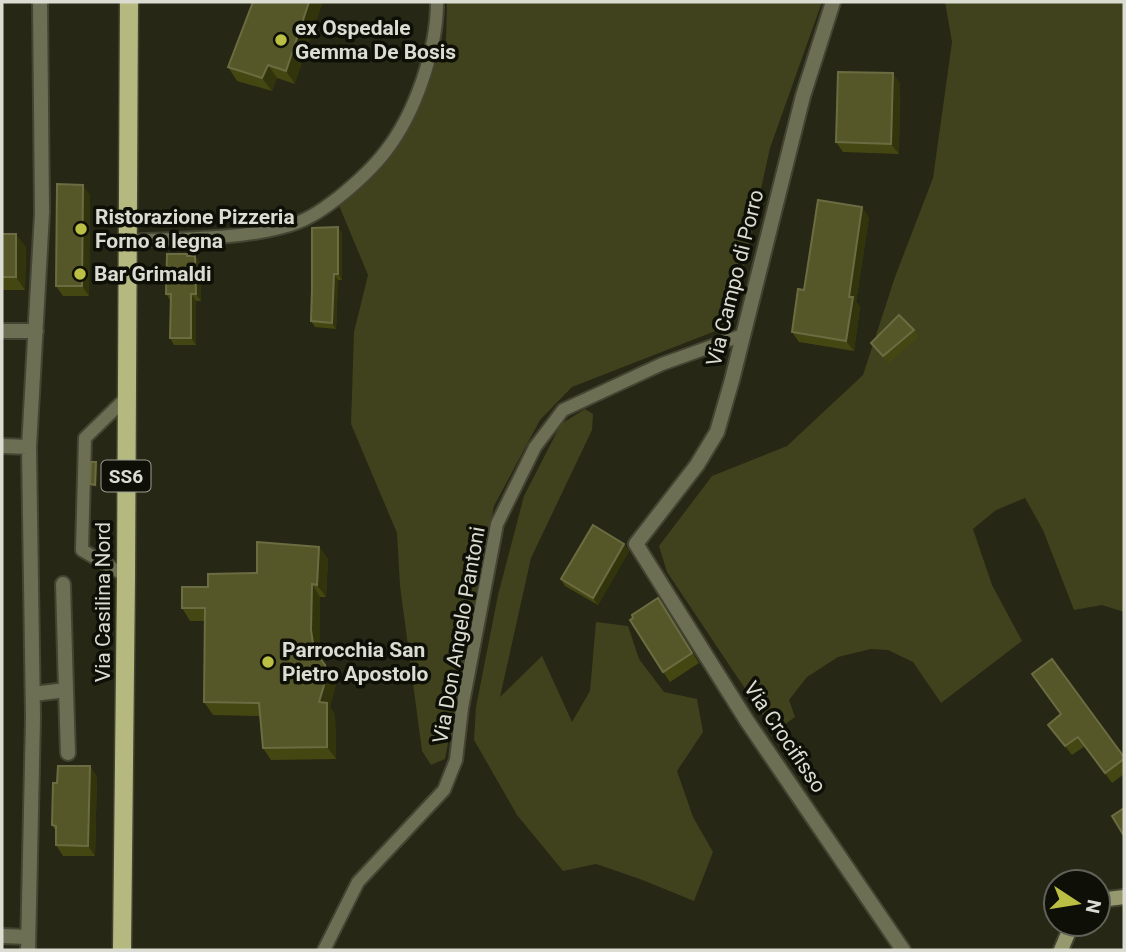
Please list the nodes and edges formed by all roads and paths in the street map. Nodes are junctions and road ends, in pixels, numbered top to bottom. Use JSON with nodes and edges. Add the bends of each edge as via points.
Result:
{"nodes":[{"id":1,"x":40,"y":2,"type":"edge"},
{"id":2,"x":129,"y":2,"type":"edge"},
{"id":3,"x":437,"y":2,"type":"edge"},
{"id":4,"x":834,"y":2,"type":"edge"},
{"id":5,"x":128,"y":241,"type":"junction"},
{"id":6,"x":2,"y":331,"type":"edge"},
{"id":7,"x":36,"y":331,"type":"junction"},
{"id":8,"x":743,"y":335,"type":"junction"},
{"id":9,"x":126,"y":398,"type":"junction"},
{"id":10,"x":2,"y":446,"type":"edge"},
{"id":11,"x":29,"y":447,"type":"junction"},
{"id":12,"x":636,"y":544,"type":"joint"},
{"id":13,"x":126,"y":576,"type":"junction"},
{"id":14,"x":63,"y":584,"type":"dead end"},
{"id":15,"x":66,"y":690,"type":"junction"},
{"id":16,"x":33,"y":694,"type":"junction"},
{"id":17,"x":68,"y":753,"type":"dead end"},
{"id":18,"x":2,"y":936,"type":"edge"},
{"id":19,"x":28,"y":944,"type":"edge"},
{"id":20,"x":122,"y":950,"type":"edge"},
{"id":21,"x":324,"y":950,"type":"edge"},
{"id":22,"x":903,"y":950,"type":"edge"}],
"edges":[{"from":1,"to":7,"type":"street","via":[[42,213]]},
{"from":2,"to":5,"type":"main road","name":"Via Casilina Nord","number":"SS6"},
{"from":3,"to":5,"type":"lane","via":[[430,54],[419,92],[403,123],[385,152],[317,214],[284,227],[240,235]]},
{"from":4,"to":8,"type":"street","name":"Via Campo di Porro","via":[[803,96]]},
{"from":5,"to":9,"type":"main road","name":"Via Casilina Nord","number":"SS6"},
{"from":6,"to":7,"type":"street"},
{"from":7,"to":11,"type":"street"},
{"from":8,"to":12,"type":"street","name":"Via Campo di Porro","via":[[717,432]]},
{"from":8,"to":21,"type":"lane","name":"Via Don Angelo Pantoni","via":[[662,364],[564,410],[535,447],[497,524],[456,760],[444,790],[358,882]]},
{"from":9,"to":13,"type":"main road","name":"Via Casilina Nord","number":"SS6"},
{"from":9,"to":13,"type":"lane","via":[[85,438],[82,550]]},
{"from":10,"to":11,"type":"street"},
{"from":11,"to":16,"type":"street"},
{"from":12,"to":22,"type":"street","name":"Via Crocifisso","via":[[747,721]]},
{"from":13,"to":20,"type":"main road","name":"Via Casilina Nord","number":"SS6"},
{"from":14,"to":15,"type":"street"},
{"from":15,"to":16,"type":"street"},
{"from":15,"to":17,"type":"street"},
{"from":16,"to":19,"type":"street"},
{"from":18,"to":19,"type":"street"}]}
